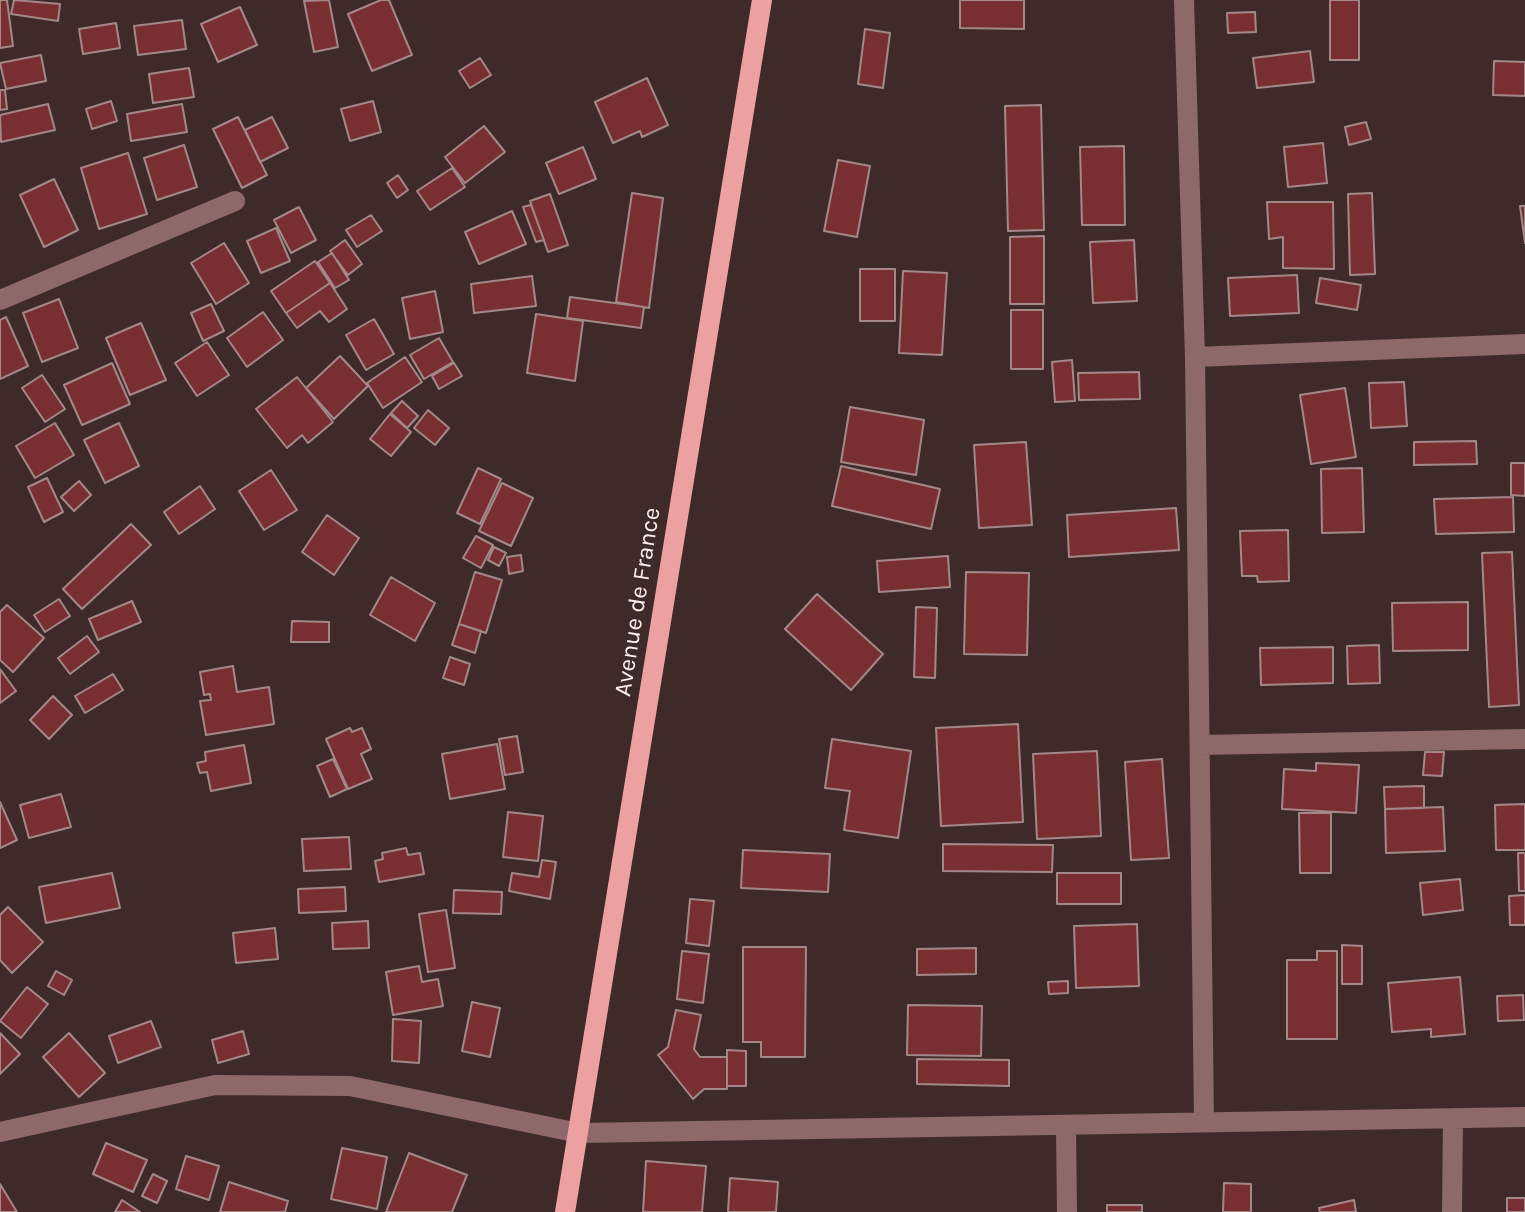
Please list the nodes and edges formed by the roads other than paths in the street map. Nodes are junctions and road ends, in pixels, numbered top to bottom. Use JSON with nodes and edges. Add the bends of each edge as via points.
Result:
{"nodes":[{"id":1,"x":762,"y":0,"type":"edge"},
{"id":2,"x":1184,"y":0,"type":"edge"},
{"id":3,"x":235,"y":201,"type":"dead end"},
{"id":4,"x":0,"y":300,"type":"edge"},
{"id":5,"x":1525,"y":344,"type":"edge"},
{"id":6,"x":1195,"y":357,"type":"junction"},
{"id":7,"x":1525,"y":739,"type":"edge"},
{"id":8,"x":1200,"y":745,"type":"junction"},
{"id":9,"x":1525,"y":1117,"type":"edge"},
{"id":10,"x":1453,"y":1118,"type":"junction"},
{"id":11,"x":1204,"y":1122,"type":"junction"},
{"id":12,"x":1066,"y":1127,"type":"junction"},
{"id":13,"x":0,"y":1132,"type":"edge"},
{"id":14,"x":579,"y":1133,"type":"junction"},
{"id":15,"x":565,"y":1212,"type":"edge"},
{"id":16,"x":1067,"y":1212,"type":"edge"},
{"id":17,"x":1452,"y":1212,"type":"edge"}],
"edges":[{"from":1,"to":14,"type":"main road","name":"Avenue de France"},
{"from":2,"to":6,"type":"street"},
{"from":3,"to":4,"type":"street"},
{"from":5,"to":6,"type":"street"},
{"from":6,"to":8,"type":"street"},
{"from":7,"to":8,"type":"street"},
{"from":8,"to":11,"type":"street"},
{"from":9,"to":10,"type":"street"},
{"from":10,"to":11,"type":"street"},
{"from":10,"to":17,"type":"street"},
{"from":11,"to":12,"type":"street"},
{"from":12,"to":14,"type":"street"},
{"from":12,"to":16,"type":"street"},
{"from":13,"to":14,"type":"street","via":[[215,1085],[350,1086]]},
{"from":14,"to":15,"type":"main road","name":"Avenue de France"}]}
